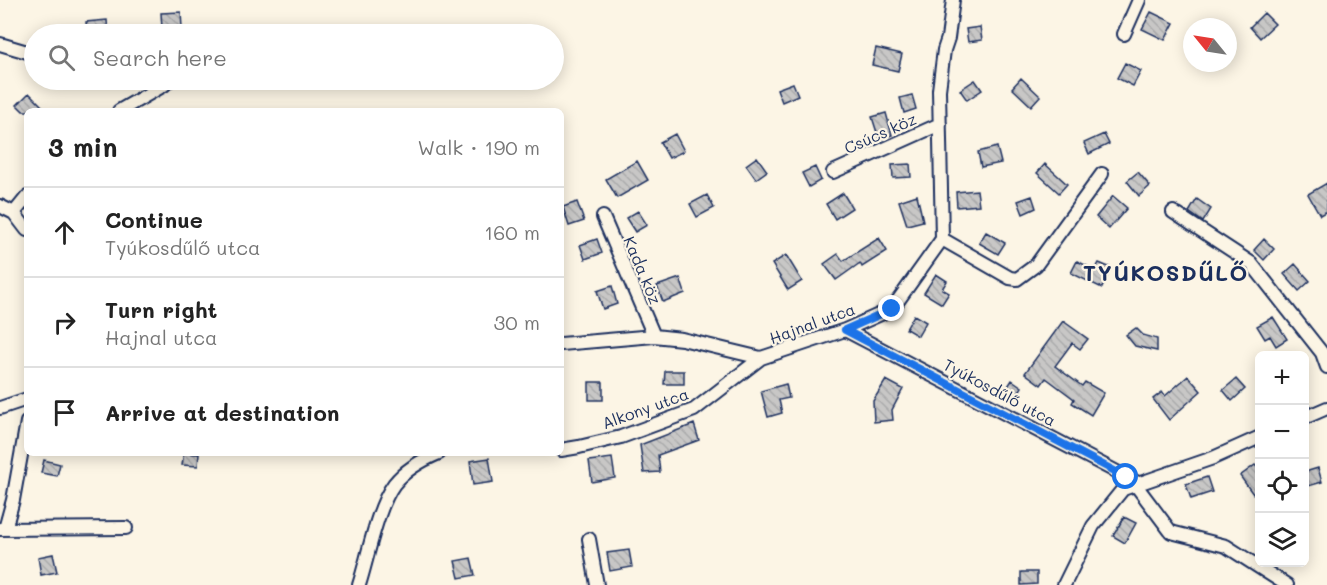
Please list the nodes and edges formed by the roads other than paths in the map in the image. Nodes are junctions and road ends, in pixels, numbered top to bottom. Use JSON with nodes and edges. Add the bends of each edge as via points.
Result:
{"nodes":[{"id":1,"x":953,"y":0,"type":"edge"},
{"id":2,"x":1139,"y":0,"type":"edge"},
{"id":3,"x":1124,"y":34,"type":"dead end"},
{"id":4,"x":0,"y":44,"type":"edge"},
{"id":5,"x":24,"y":51,"type":"edge"},
{"id":6,"x":157,"y":90,"type":"edge"},
{"id":7,"x":124,"y":108,"type":"edge"},
{"id":8,"x":940,"y":124,"type":"junction"},
{"id":9,"x":833,"y":172,"type":"dead end"},
{"id":10,"x":1102,"y":174,"type":"dead end"},
{"id":11,"x":24,"y":201,"type":"edge"},
{"id":12,"x":0,"y":206,"type":"edge"},
{"id":13,"x":1173,"y":212,"type":"dead end"},
{"id":14,"x":14,"y":213,"type":"junction"},
{"id":15,"x":603,"y":217,"type":"dead end"},
{"id":16,"x":24,"y":226,"type":"edge"},
{"id":17,"x":942,"y":239,"type":"junction"},
{"id":18,"x":845,"y":330,"type":"junction"},
{"id":19,"x":654,"y":336,"type":"junction"},
{"id":20,"x":564,"y":344,"type":"edge"},
{"id":21,"x":761,"y":358,"type":"junction"},
{"id":22,"x":1327,"y":367,"type":"edge"},
{"id":23,"x":24,"y":400,"type":"edge"},
{"id":24,"x":0,"y":408,"type":"edge"},
{"id":25,"x":1327,"y":408,"type":"edge"},
{"id":26,"x":1309,"y":416,"type":"edge"},
{"id":27,"x":24,"y":439,"type":"edge"},
{"id":28,"x":1255,"y":439,"type":"edge"},
{"id":29,"x":564,"y":450,"type":"edge"},
{"id":30,"x":432,"y":456,"type":"edge"},
{"id":31,"x":1137,"y":484,"type":"junction"},
{"id":32,"x":126,"y":528,"type":"dead end"},
{"id":33,"x":3,"y":529,"type":"edge"},
{"id":34,"x":589,"y":539,"type":"dead end"},
{"id":35,"x":359,"y":585,"type":"edge"},
{"id":36,"x":597,"y":585,"type":"edge"},
{"id":37,"x":1064,"y":585,"type":"edge"},
{"id":38,"x":1287,"y":585,"type":"edge"}],
"edges":[{"from":1,"to":8,"type":"street","via":[[941,67]]},
{"from":2,"to":3,"type":"street"},
{"from":4,"to":5,"type":"street"},
{"from":6,"to":7,"type":"street"},
{"from":8,"to":9,"type":"street","name":"Csúcs köz"},
{"from":8,"to":17,"type":"street"},
{"from":10,"to":17,"type":"street","via":[[1036,265],[1017,279]]},
{"from":11,"to":14,"type":"street"},
{"from":12,"to":14,"type":"street"},
{"from":13,"to":22,"type":"street","via":[[1251,263],[1322,353]]},
{"from":14,"to":16,"type":"street"},
{"from":15,"to":19,"type":"street","name":"Kada köz"},
{"from":17,"to":18,"type":"street","name":"Hajnal utca","via":[[892,309]]},
{"from":18,"to":21,"type":"street","name":"Hajnal utca"},
{"from":18,"to":31,"type":"street","name":"Tyúkosdűlő utca"},
{"from":19,"to":20,"type":"street","name":"Hajnal utca"},
{"from":19,"to":21,"type":"street","name":"Hajnal utca"},
{"from":21,"to":29,"type":"street","name":"Alkony utca","via":[[694,410],[621,437]]},
{"from":23,"to":24,"type":"street"},
{"from":25,"to":26,"type":"street"},
{"from":27,"to":33,"type":"street","via":[[13,500]]},
{"from":28,"to":31,"type":"street"},
{"from":30,"to":35,"type":"street","via":[[405,472],[393,485]]},
{"from":31,"to":37,"type":"street","via":[[1123,489],[1093,526]]},
{"from":31,"to":38,"type":"street","name":"Tyúkosdűlő utca","via":[[1171,532],[1226,546]]},
{"from":32,"to":33,"type":"street"},
{"from":34,"to":36,"type":"street"}]}
